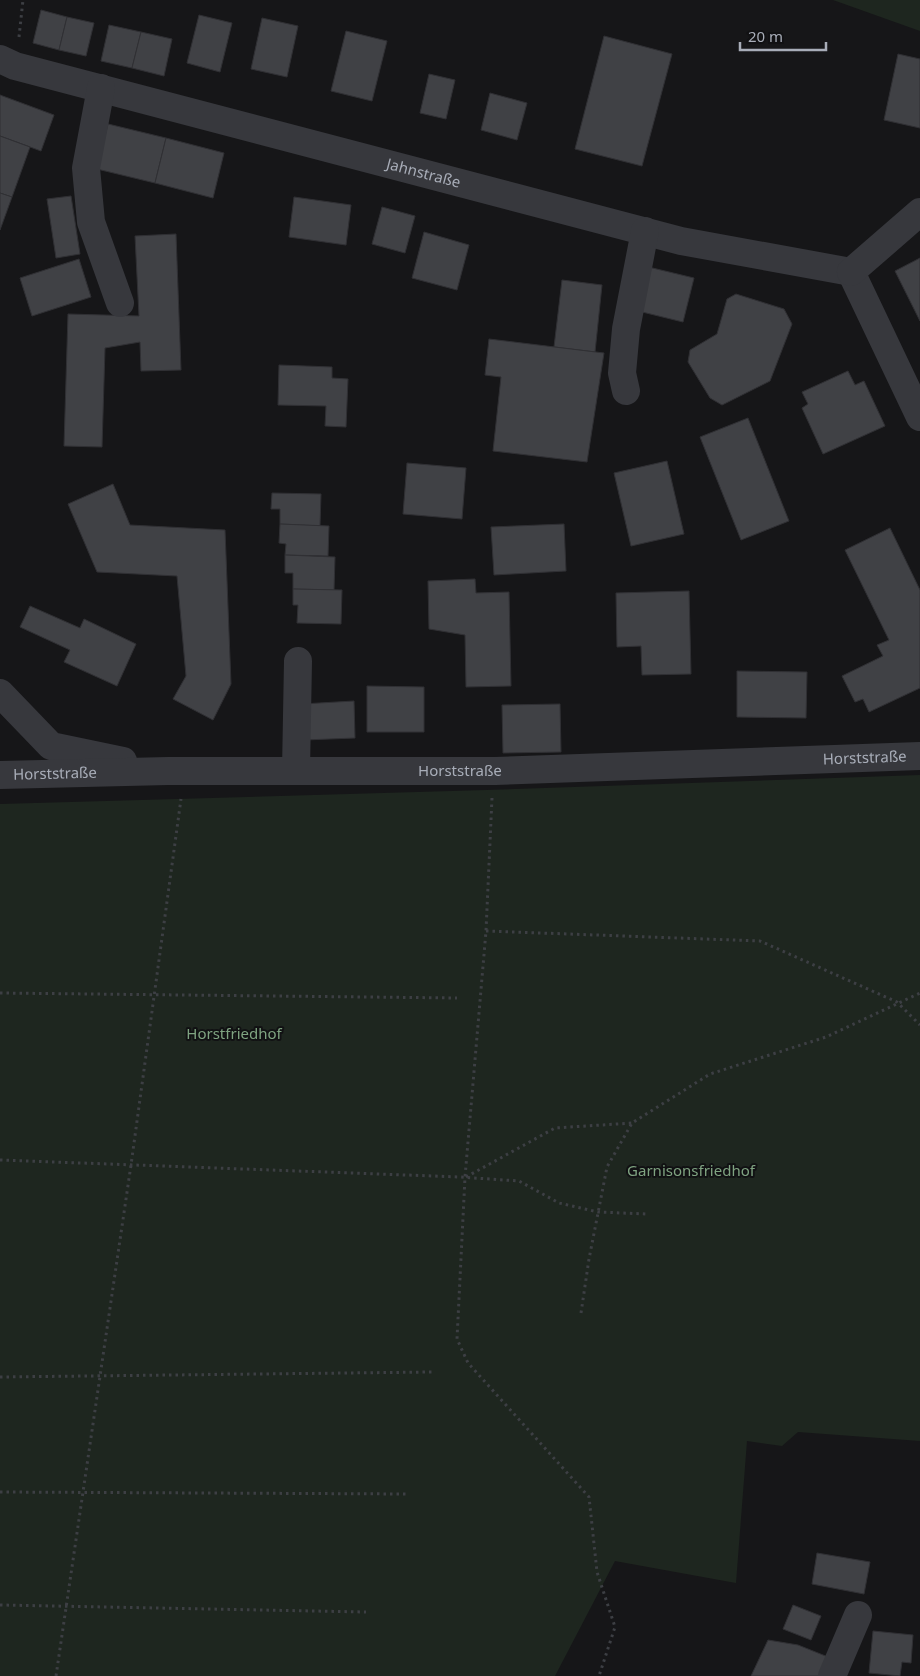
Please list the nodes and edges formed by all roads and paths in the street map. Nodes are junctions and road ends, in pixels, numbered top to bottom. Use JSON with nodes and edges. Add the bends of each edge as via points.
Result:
{"nodes":[{"id":1,"x":23,"y":0,"type":"edge"},
{"id":2,"x":8,"y":62,"type":"edge"},
{"id":3,"x":102,"y":88,"type":"junction"},
{"id":4,"x":920,"y":212,"type":"edge"},
{"id":5,"x":645,"y":231,"type":"junction"},
{"id":6,"x":851,"y":272,"type":"junction"},
{"id":7,"x":120,"y":303,"type":"dead end"},
{"id":8,"x":626,"y":391,"type":"dead end"},
{"id":9,"x":920,"y":418,"type":"edge"},
{"id":10,"x":298,"y":661,"type":"dead end"},
{"id":11,"x":0,"y":693,"type":"edge"},
{"id":12,"x":920,"y":756,"type":"edge"},
{"id":13,"x":495,"y":770,"type":"junction"},
{"id":14,"x":176,"y":771,"type":"junction"},
{"id":15,"x":296,"y":771,"type":"junction"},
{"id":16,"x":0,"y":775,"type":"edge"},
{"id":17,"x":486,"y":931,"type":"junction"},
{"id":18,"x":920,"y":992,"type":"edge"},
{"id":19,"x":0,"y":993,"type":"edge"},
{"id":20,"x":154,"y":994,"type":"junction"},
{"id":21,"x":457,"y":998,"type":"dead end"},
{"id":22,"x":897,"y":1002,"type":"junction"},
{"id":23,"x":920,"y":1025,"type":"edge"},
{"id":24,"x":632,"y":1122,"type":"junction"},
{"id":25,"x":0,"y":1160,"type":"edge"},
{"id":26,"x":131,"y":1165,"type":"junction"},
{"id":27,"x":466,"y":1177,"type":"junction"},
{"id":28,"x":598,"y":1212,"type":"junction"},
{"id":29,"x":646,"y":1214,"type":"dead end"},
{"id":30,"x":581,"y":1313,"type":"dead end"},
{"id":31,"x":432,"y":1372,"type":"dead end"},
{"id":32,"x":100,"y":1376,"type":"junction"},
{"id":33,"x":0,"y":1377,"type":"edge"},
{"id":34,"x":0,"y":1492,"type":"edge"},
{"id":35,"x":83,"y":1493,"type":"junction"},
{"id":36,"x":408,"y":1494,"type":"dead end"},
{"id":37,"x":0,"y":1605,"type":"edge"},
{"id":38,"x":67,"y":1606,"type":"junction"},
{"id":39,"x":366,"y":1612,"type":"dead end"},
{"id":40,"x":858,"y":1616,"type":"dead end"},
{"id":41,"x":56,"y":1676,"type":"edge"},
{"id":42,"x":599,"y":1676,"type":"edge"},
{"id":43,"x":832,"y":1676,"type":"edge"}],
"edges":[{"from":1,"to":2,"type":"path"},
{"from":2,"to":3,"type":"street","name":"Jahnstraße"},
{"from":3,"to":5,"type":"street","name":"Jahnstraße"},
{"from":3,"to":7,"type":"street","via":[[86,168],[91,222]]},
{"from":4,"to":6,"type":"street"},
{"from":5,"to":6,"type":"street","name":"Jahnstraße","via":[[681,241]]},
{"from":5,"to":8,"type":"street","via":[[626,329],[622,373]]},
{"from":6,"to":9,"type":"street"},
{"from":10,"to":15,"type":"street"},
{"from":11,"to":14,"type":"street","via":[[52,746]]},
{"from":12,"to":13,"type":"street","name":"Horststraße"},
{"from":13,"to":15,"type":"street","name":"Horststraße"},
{"from":13,"to":17,"type":"path"},
{"from":14,"to":15,"type":"street","name":"Horststraße"},
{"from":14,"to":16,"type":"street","name":"Horststraße"},
{"from":14,"to":20,"type":"path"},
{"from":17,"to":22,"type":"path","via":[[760,941]]},
{"from":17,"to":27,"type":"path"},
{"from":18,"to":22,"type":"path"},
{"from":19,"to":20,"type":"path"},
{"from":20,"to":21,"type":"path"},
{"from":20,"to":26,"type":"path"},
{"from":22,"to":23,"type":"path"},
{"from":22,"to":24,"type":"path","via":[[826,1037],[710,1074]]},
{"from":24,"to":27,"type":"path","via":[[555,1128]]},
{"from":24,"to":28,"type":"path","via":[[607,1167]]},
{"from":25,"to":26,"type":"path"},
{"from":26,"to":27,"type":"path"},
{"from":26,"to":32,"type":"path"},
{"from":27,"to":28,"type":"path","via":[[519,1181],[559,1203]]},
{"from":27,"to":42,"type":"path","via":[[458,1339],[468,1363],[589,1497],[597,1572],[615,1628]]},
{"from":28,"to":29,"type":"path"},
{"from":28,"to":30,"type":"path"},
{"from":31,"to":32,"type":"path"},
{"from":32,"to":33,"type":"path"},
{"from":32,"to":35,"type":"path"},
{"from":34,"to":35,"type":"path"},
{"from":35,"to":36,"type":"path"},
{"from":35,"to":38,"type":"path"},
{"from":37,"to":38,"type":"path"},
{"from":38,"to":39,"type":"path"},
{"from":38,"to":41,"type":"path"},
{"from":40,"to":43,"type":"street"}]}
